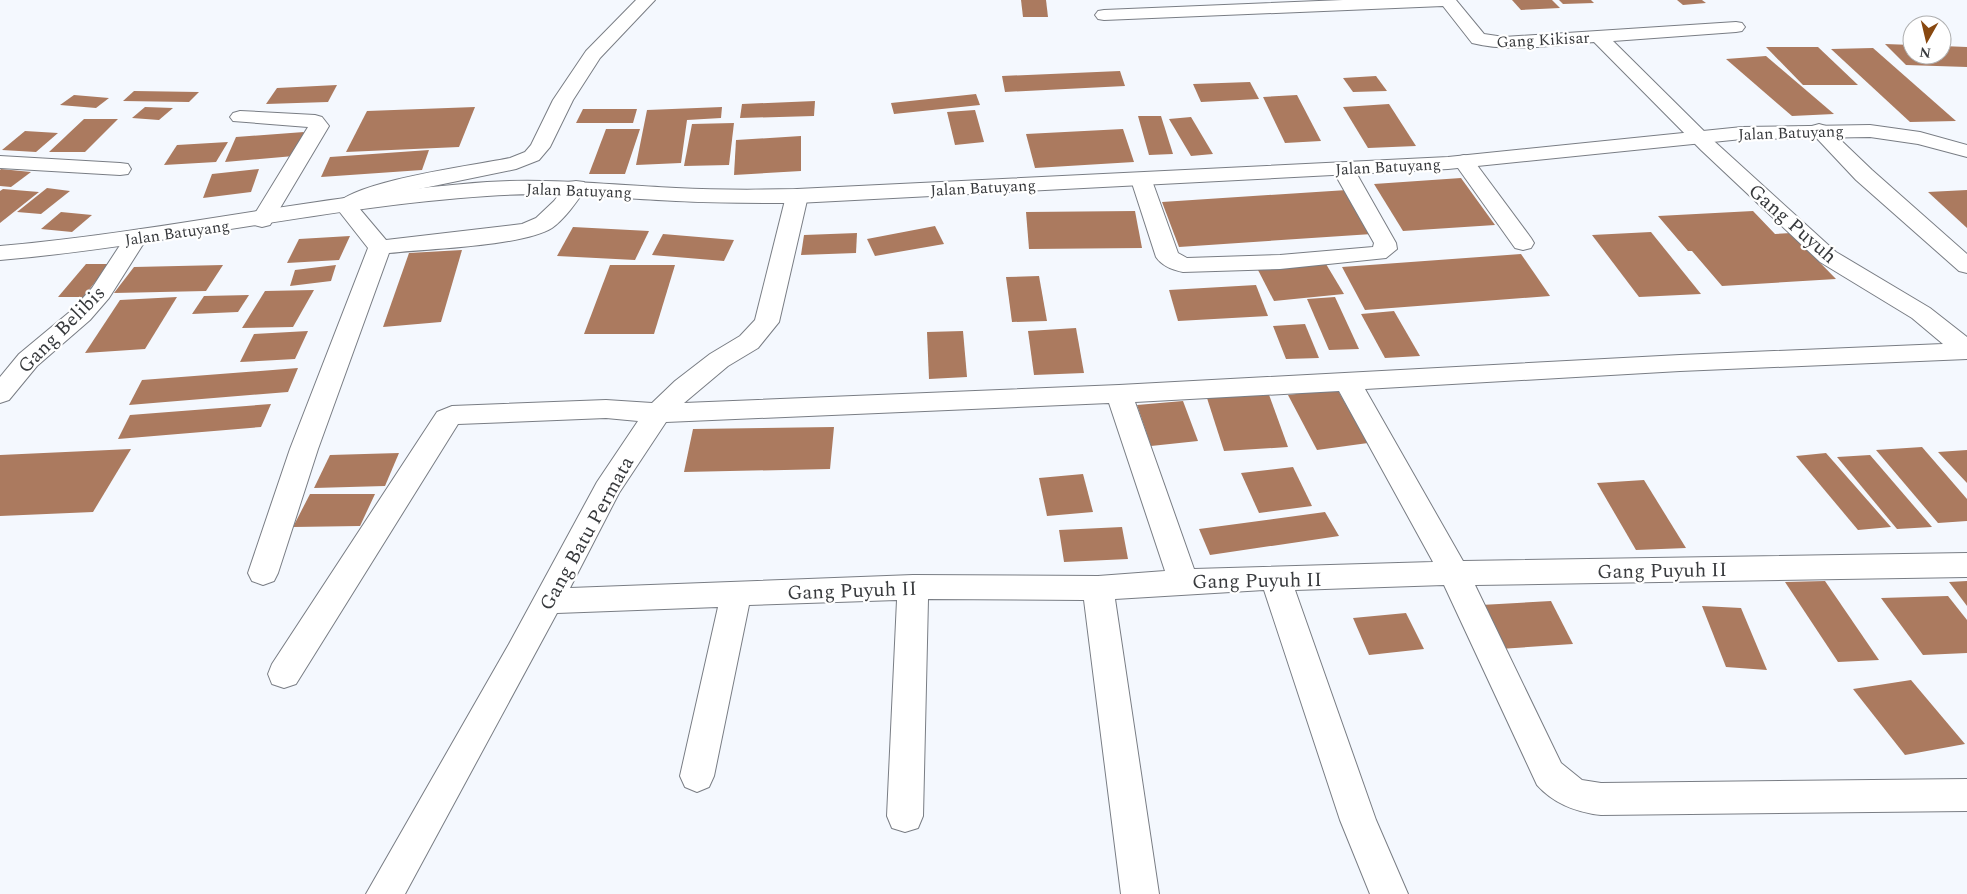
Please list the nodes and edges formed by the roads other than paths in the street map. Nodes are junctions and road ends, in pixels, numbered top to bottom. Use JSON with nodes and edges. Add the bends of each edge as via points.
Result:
{"nodes":[{"id":1,"x":646,"y":0,"type":"edge"},
{"id":2,"x":1448,"y":0,"type":"edge"},
{"id":3,"x":1104,"y":15,"type":"dead end"},
{"id":4,"x":1736,"y":27,"type":"dead end"},
{"id":5,"x":1598,"y":36,"type":"junction"},
{"id":6,"x":240,"y":117,"type":"dead end"},
{"id":7,"x":1819,"y":130,"type":"junction"},
{"id":8,"x":1699,"y":137,"type":"junction"},
{"id":9,"x":1967,"y":151,"type":"edge"},
{"id":10,"x":1464,"y":161,"type":"junction"},
{"id":11,"x":0,"y":162,"type":"edge"},
{"id":12,"x":120,"y":169,"type":"dead end"},
{"id":13,"x":1343,"y":169,"type":"junction"},
{"id":14,"x":1142,"y":180,"type":"junction"},
{"id":15,"x":576,"y":188,"type":"junction"},
{"id":16,"x":797,"y":196,"type":"junction"},
{"id":17,"x":346,"y":206,"type":"junction"},
{"id":18,"x":262,"y":220,"type":"junction"},
{"id":19,"x":136,"y":238,"type":"junction"},
{"id":20,"x":1522,"y":243,"type":"dead end"},
{"id":21,"x":380,"y":247,"type":"junction"},
{"id":22,"x":0,"y":253,"type":"edge"},
{"id":23,"x":1967,"y":266,"type":"edge"},
{"id":24,"x":1967,"y":351,"type":"edge"},
{"id":25,"x":1347,"y":381,"type":"junction"},
{"id":26,"x":0,"y":394,"type":"edge"},
{"id":27,"x":1119,"y":394,"type":"junction"},
{"id":28,"x":658,"y":414,"type":"junction"},
{"id":29,"x":1967,"y":564,"type":"edge"},
{"id":30,"x":263,"y":573,"type":"dead end"},
{"id":31,"x":1454,"y":573,"type":"junction"},
{"id":32,"x":1276,"y":580,"type":"junction"},
{"id":33,"x":1183,"y":581,"type":"junction"},
{"id":34,"x":912,"y":588,"type":"junction"},
{"id":35,"x":1098,"y":588,"type":"junction"},
{"id":36,"x":736,"y":593,"type":"junction"},
{"id":37,"x":547,"y":601,"type":"junction"},
{"id":38,"x":284,"y":674,"type":"dead end"},
{"id":39,"x":697,"y":776,"type":"dead end"},
{"id":40,"x":1967,"y":795,"type":"edge"},
{"id":41,"x":905,"y":816,"type":"dead end"},
{"id":42,"x":385,"y":894,"type":"edge"},
{"id":43,"x":1140,"y":894,"type":"edge"},
{"id":44,"x":1389,"y":894,"type":"edge"}],
"edges":[{"from":1,"to":17,"type":"street","via":[[593,55],[532,156],[516,164],[373,192]]},
{"from":2,"to":3,"type":"street"},
{"from":2,"to":5,"type":"street","name":"Gang Kikisar","via":[[1478,39],[1488,42],[1504,44]]},
{"from":4,"to":5,"type":"street","name":"Gang Kikisar"},
{"from":5,"to":8,"type":"street","name":"Gang Kikisar"},
{"from":6,"to":18,"type":"street","via":[[303,118],[315,121],[319,126]]},
{"from":7,"to":8,"type":"street","name":"Jalan Batuyang"},
{"from":7,"to":9,"type":"street","name":"Jalan Batuyang","via":[[1870,131],[1906,136]]},
{"from":7,"to":23,"type":"street","via":[[1864,175]]},
{"from":8,"to":10,"type":"street","name":"Jalan Batuyang"},
{"from":8,"to":24,"type":"street","name":"Gang Puyuh","via":[[1828,257],[1921,313]]},
{"from":10,"to":13,"type":"street","name":"Jalan Batuyang"},
{"from":10,"to":20,"type":"street"},
{"from":11,"to":12,"type":"street"},
{"from":13,"to":14,"type":"street","name":"Jalan Batuyang"},
{"from":13,"to":14,"type":"street","via":[[1385,243],[1384,249],[1378,253],[1280,262],[1183,265],[1168,257]]},
{"from":14,"to":16,"type":"street","name":"Jalan Batuyang"},
{"from":15,"to":16,"type":"street","name":"Jalan Batuyang","via":[[701,196]]},
{"from":15,"to":17,"type":"street","name":"Jalan Batuyang","via":[[487,189]]},
{"from":15,"to":21,"type":"street","via":[[544,223],[528,230]]},
{"from":16,"to":28,"type":"street","name":"Gang Batu Permata","via":[[767,322],[749,342],[703,370]]},
{"from":17,"to":18,"type":"street","name":"Jalan Batuyang"},
{"from":17,"to":21,"type":"street"},
{"from":18,"to":19,"type":"street","name":"Jalan Batuyang"},
{"from":19,"to":22,"type":"street","name":"Jalan Batuyang"},
{"from":19,"to":26,"type":"street","name":"Gang Belibis","via":[[101,293],[81,315],[28,360]]},
{"from":21,"to":30,"type":"street","via":[[304,450]]},
{"from":24,"to":25,"type":"street"},
{"from":25,"to":27,"type":"street"},
{"from":25,"to":31,"type":"street"},
{"from":27,"to":28,"type":"street"},
{"from":27,"to":33,"type":"street"},
{"from":28,"to":37,"type":"street","name":"Gang Batu Permata","via":[[607,489]]},
{"from":28,"to":38,"type":"street","via":[[596,409],[452,415],[446,419]]},
{"from":29,"to":31,"type":"street","name":"Gang Puyuh II"},
{"from":31,"to":32,"type":"street","name":"Gang Puyuh II"},
{"from":31,"to":40,"type":"street","via":[[1549,774],[1568,792],[1584,798],[1601,799]]},
{"from":32,"to":33,"type":"street","name":"Gang Puyuh II"},
{"from":32,"to":44,"type":"street","via":[[1358,820]]},
{"from":33,"to":35,"type":"street","name":"Gang Puyuh II"},
{"from":34,"to":35,"type":"street","name":"Gang Puyuh II"},
{"from":34,"to":36,"type":"street","name":"Gang Puyuh II"},
{"from":34,"to":41,"type":"street"},
{"from":35,"to":43,"type":"street"},
{"from":36,"to":37,"type":"street","name":"Gang Puyuh II"},
{"from":36,"to":39,"type":"street"},
{"from":37,"to":42,"type":"street","name":"Gang Batu Permata"}]}
